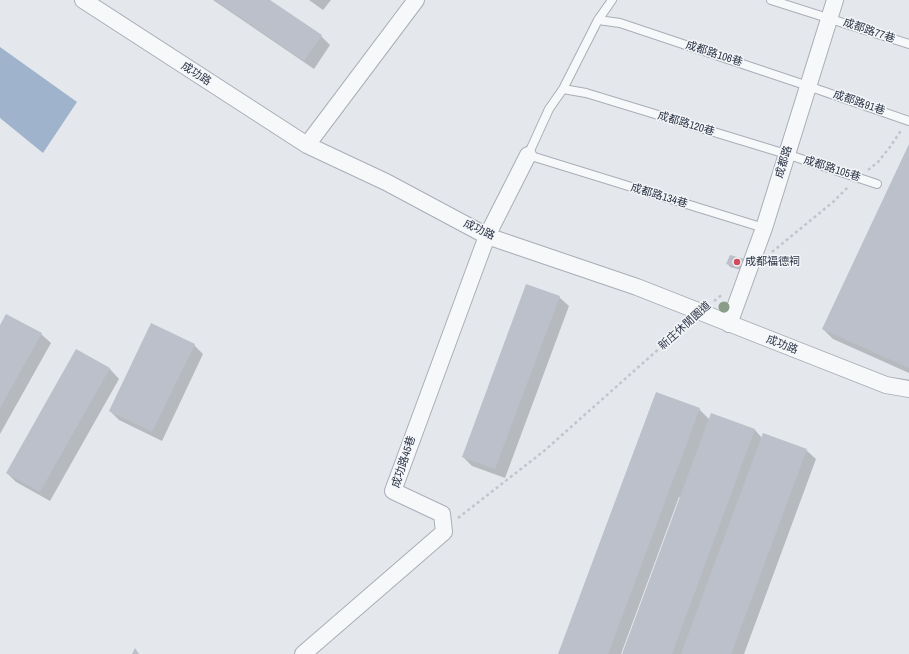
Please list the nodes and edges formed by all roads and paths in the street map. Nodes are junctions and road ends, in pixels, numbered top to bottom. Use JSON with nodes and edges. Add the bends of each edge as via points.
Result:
{"nodes":[{"id":1,"x":83,"y":0,"type":"edge"},
{"id":2,"x":416,"y":0,"type":"edge"},
{"id":3,"x":612,"y":0,"type":"edge"},
{"id":4,"x":771,"y":0,"type":"edge"},
{"id":5,"x":835,"y":0,"type":"edge"},
{"id":6,"x":830,"y":18,"type":"junction"},
{"id":7,"x":598,"y":20,"type":"junction"},
{"id":8,"x":909,"y":44,"type":"edge"},
{"id":9,"x":808,"y":86,"type":"junction"},
{"id":10,"x":563,"y":90,"type":"junction"},
{"id":11,"x":908,"y":121,"type":"edge"},
{"id":12,"x":307,"y":145,"type":"junction"},
{"id":13,"x":786,"y":154,"type":"junction"},
{"id":14,"x":528,"y":155,"type":"junction"},
{"id":15,"x":857,"y":178,"type":"junction"},
{"id":16,"x":877,"y":184,"type":"dead end"},
{"id":17,"x":764,"y":228,"type":"junction"},
{"id":18,"x":486,"y":236,"type":"junction"},
{"id":19,"x":771,"y":253,"type":"dead end"},
{"id":20,"x":724,"y":293,"type":"dead end"},
{"id":21,"x":700,"y":312,"type":"junction"},
{"id":22,"x":730,"y":324,"type":"junction"},
{"id":23,"x":909,"y":389,"type":"edge"},
{"id":24,"x":457,"y":519,"type":"dead end"},
{"id":25,"x":303,"y":654,"type":"edge"}],
"edges":[{"from":1,"to":12,"type":"street","name":"成功路"},
{"from":2,"to":12,"type":"street"},
{"from":3,"to":7,"type":"lane"},
{"from":4,"to":6,"type":"lane","name":"成都路77巷"},
{"from":5,"to":6,"type":"street","name":"成都路"},
{"from":6,"to":8,"type":"lane","name":"成都路77巷"},
{"from":6,"to":9,"type":"street","name":"成都路"},
{"from":7,"to":9,"type":"lane","name":"成都路106巷","via":[[620,23]]},
{"from":7,"to":10,"type":"lane"},
{"from":9,"to":11,"type":"lane","name":"成都路91巷"},
{"from":9,"to":13,"type":"street","name":"成都路"},
{"from":10,"to":13,"type":"lane","name":"成都路120巷","via":[[586,93]]},
{"from":10,"to":14,"type":"lane","via":[[549,109]]},
{"from":11,"to":15,"type":"path","via":[[878,162]]},
{"from":12,"to":18,"type":"street","name":"成功路","via":[[386,182]]},
{"from":13,"to":15,"type":"lane","name":"成都路105巷"},
{"from":13,"to":17,"type":"street","name":"成都路"},
{"from":14,"to":17,"type":"lane","name":"成都路134巷"},
{"from":14,"to":18,"type":"street"},
{"from":15,"to":16,"type":"lane","name":"成都路105巷"},
{"from":15,"to":19,"type":"path","via":[[834,202]]},
{"from":17,"to":22,"type":"street","name":"成都路"},
{"from":18,"to":21,"type":"street","name":"成功路","via":[[637,287]]},
{"from":18,"to":25,"type":"street","name":"成功路45巷","via":[[393,491],[442,514],[444,532]]},
{"from":20,"to":21,"type":"path","name":"新庄休閒園道"},
{"from":21,"to":22,"type":"street","name":"成功路"},
{"from":21,"to":24,"type":"path","name":"新庄休閒園道","via":[[544,452]]},
{"from":22,"to":23,"type":"street","name":"成功路","via":[[886,385]]}]}
